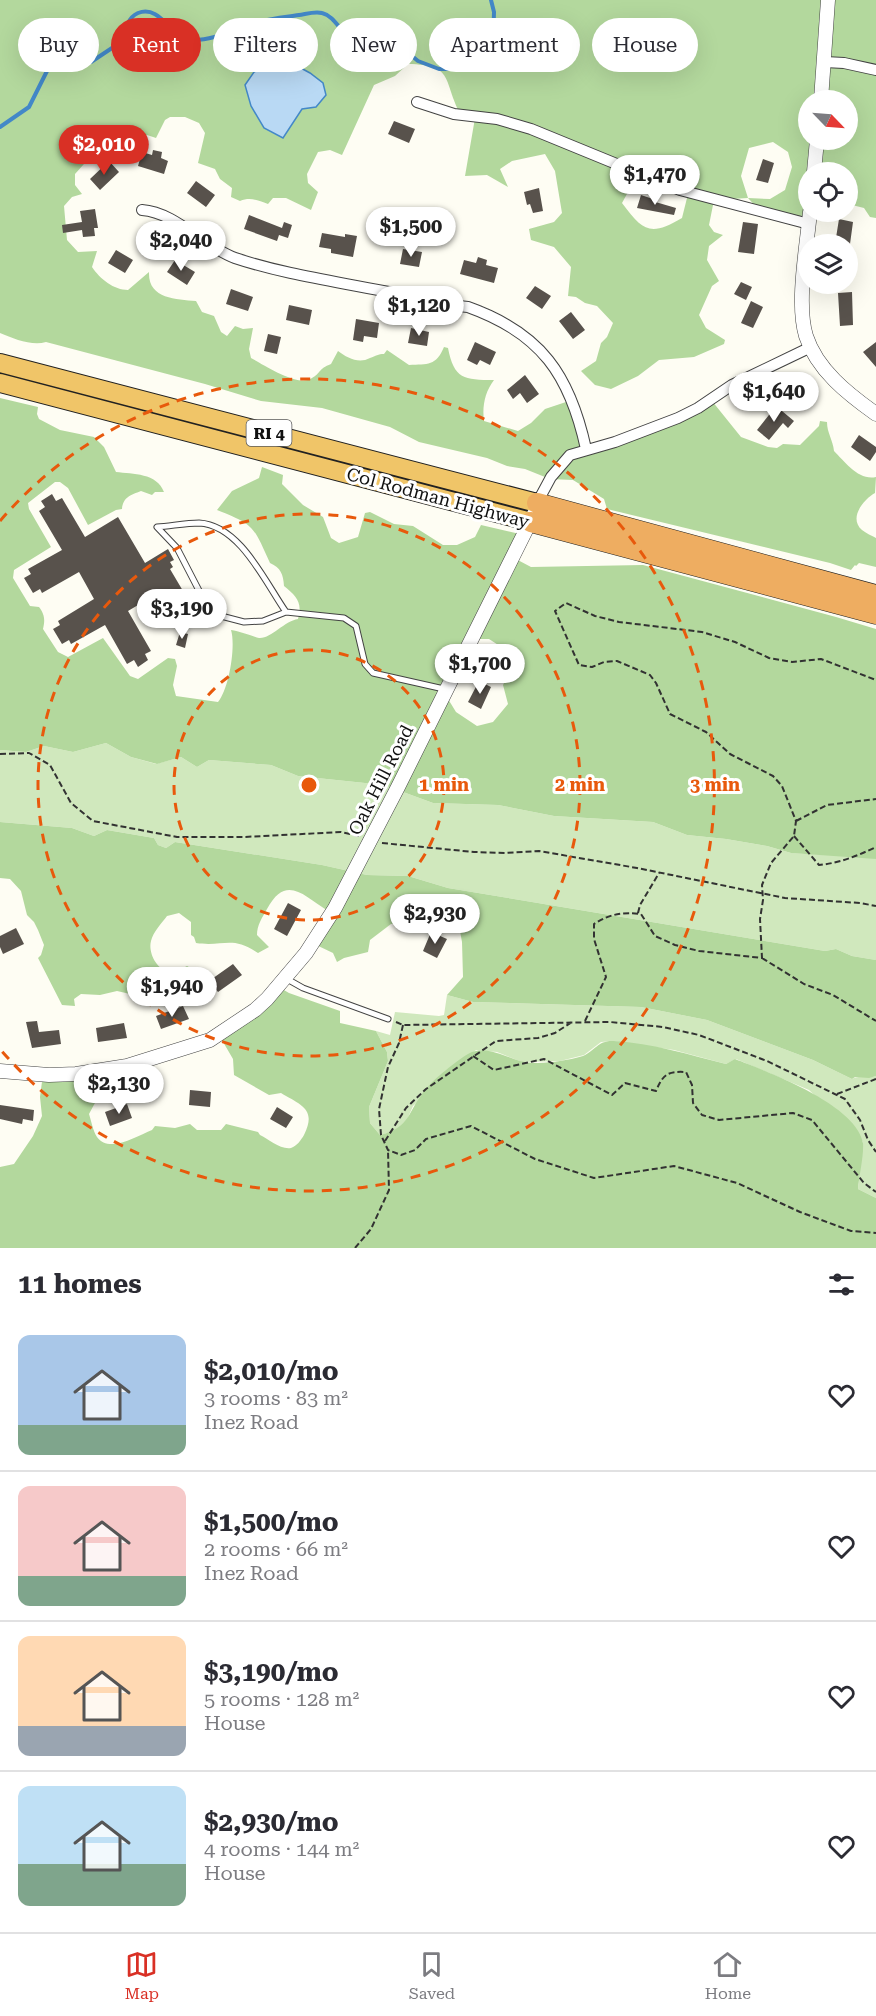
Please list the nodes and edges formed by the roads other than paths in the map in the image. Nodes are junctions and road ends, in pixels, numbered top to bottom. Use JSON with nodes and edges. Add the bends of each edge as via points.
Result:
{"nodes":[{"id":1,"x":828,"y":0,"type":"edge"},
{"id":2,"x":825,"y":62,"type":"junction"},
{"id":3,"x":876,"y":70,"type":"edge"},
{"id":4,"x":822,"y":90,"type":"edge"},
{"id":5,"x":417,"y":102,"type":"dead end"},
{"id":6,"x":142,"y":210,"type":"dead end"},
{"id":7,"x":798,"y":216,"type":"edge"},
{"id":8,"x":809,"y":222,"type":"edge"},
{"id":9,"x":811,"y":347,"type":"junction"},
{"id":10,"x":0,"y":363,"type":"edge"},
{"id":11,"x":0,"y":383,"type":"edge"},
{"id":12,"x":876,"y":414,"type":"edge"},
{"id":13,"x":586,"y":449,"type":"junction"},
{"id":14,"x":534,"y":513,"type":"junction"},
{"id":15,"x":876,"y":595,"type":"edge"},
{"id":16,"x":286,"y":612,"type":"junction"},
{"id":17,"x":876,"y":614,"type":"edge"},
{"id":18,"x":446,"y":689,"type":"junction"},
{"id":19,"x":285,"y":979,"type":"junction"},
{"id":20,"x":388,"y":1018,"type":"road end"},
{"id":21,"x":0,"y":1071,"type":"edge"}],
"edges":[{"from":1,"to":2,"type":"street"},
{"from":2,"to":3,"type":"street"},
{"from":2,"to":4,"type":"street"},
{"from":5,"to":7,"type":"street","via":[[453,114],[497,119],[531,129],[680,190]]},
{"from":6,"to":13,"type":"street","via":[[165,217],[232,256],[256,264],[488,314],[527,337],[556,371],[575,406]]},
{"from":8,"to":9,"type":"street","via":[[803,321]]},
{"from":9,"to":12,"type":"street","via":[[833,379]]},
{"from":9,"to":13,"type":"street","name":"Oak Hill Road","via":[[732,385],[678,418]]},
{"from":10,"to":14,"type":"highway","name":"Col Rodman Highway","number":"RI 4"},
{"from":11,"to":14,"type":"highway","name":"Col Rodman Highway","number":"RI 4"},
{"from":13,"to":14,"type":"street","name":"Oak Hill Road","via":[[570,454],[560,464]]},
{"from":14,"to":15,"type":"highway","name":"Col Rodman Highway","number":"RI 4"},
{"from":14,"to":17,"type":"highway","name":"Col Rodman Highway","number":"RI 4"},
{"from":14,"to":18,"type":"street","name":"Oak Hill Road"},
{"from":16,"to":16,"type":"lane","via":[[242,546],[228,532],[200,523],[158,527],[177,548],[208,608],[244,622],[263,621]]},
{"from":16,"to":18,"type":"lane","via":[[344,618],[356,626],[365,664],[373,673]]},
{"from":18,"to":19,"type":"street","name":"Oak Hill Road","via":[[335,909]]},
{"from":19,"to":20,"type":"lane"},
{"from":19,"to":21,"type":"street","name":"Oak Hill Road","via":[[255,1011],[230,1028],[210,1040],[171,1053],[128,1066],[76,1074]]}]}
